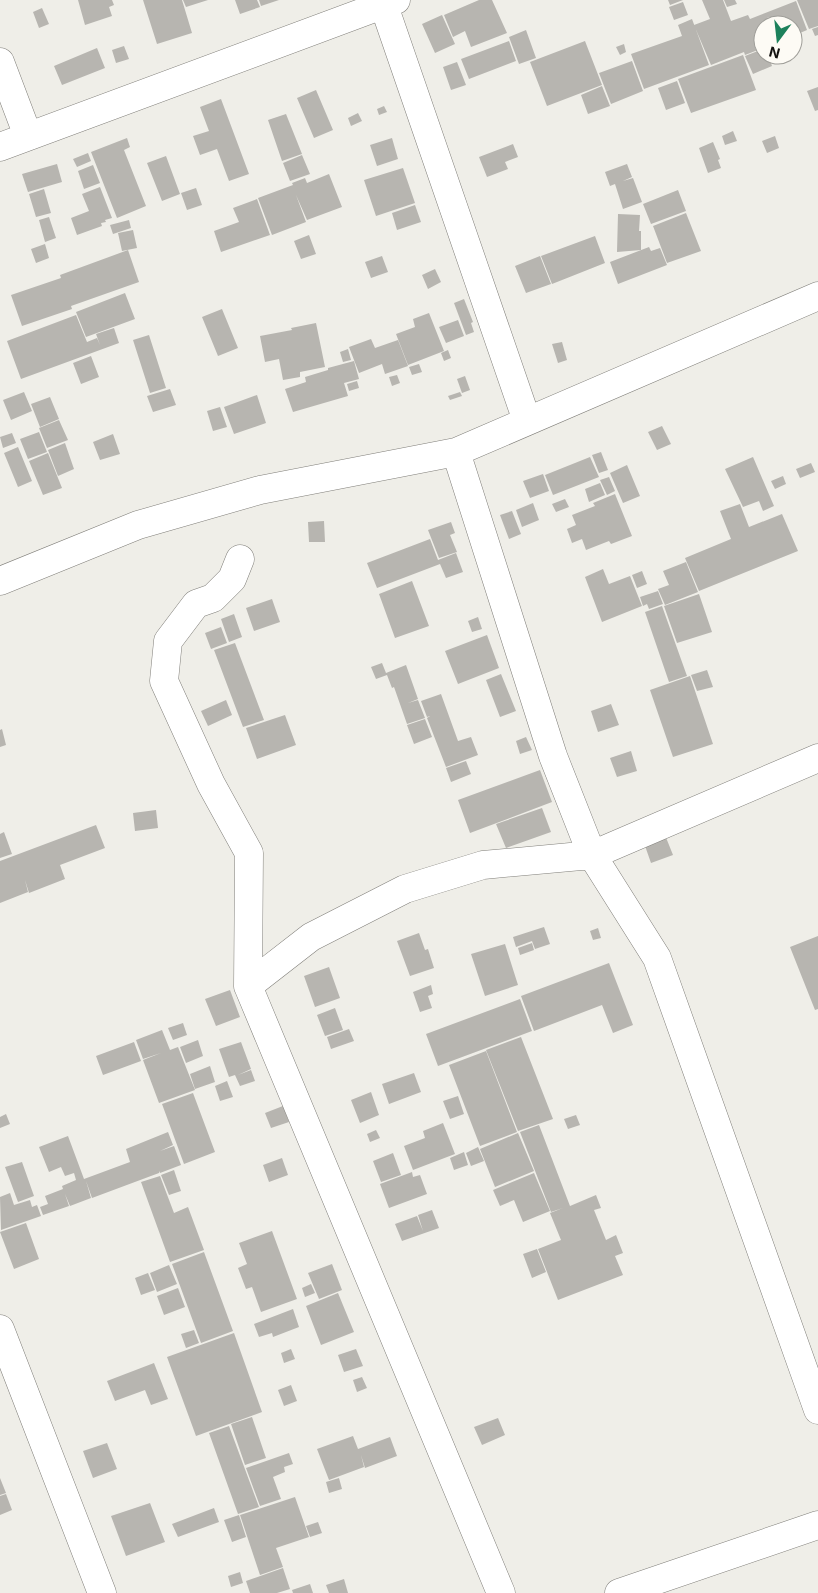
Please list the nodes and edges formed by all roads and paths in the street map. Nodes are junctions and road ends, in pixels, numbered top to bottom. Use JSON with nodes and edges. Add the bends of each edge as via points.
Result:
{"nodes":[{"id":1,"x":388,"y":2,"type":"edge"},
{"id":2,"x":0,"y":62,"type":"edge"},
{"id":3,"x":28,"y":136,"type":"junction"},
{"id":4,"x":0,"y":147,"type":"edge"},
{"id":5,"x":818,"y":296,"type":"edge"},
{"id":6,"x":528,"y":421,"type":"junction"},
{"id":7,"x":456,"y":452,"type":"junction"},
{"id":8,"x":240,"y":559,"type":"dead end"},
{"id":9,"x":0,"y":581,"type":"edge"},
{"id":10,"x":818,"y":758,"type":"edge"},
{"id":11,"x":592,"y":855,"type":"junction"},
{"id":12,"x":248,"y":986,"type":"junction"},
{"id":13,"x":0,"y":1329,"type":"edge"},
{"id":14,"x":818,"y":1410,"type":"edge"},
{"id":15,"x":818,"y":1525,"type":"edge"},
{"id":16,"x":102,"y":1593,"type":"edge"},
{"id":17,"x":501,"y":1593,"type":"edge"},
{"id":18,"x":619,"y":1593,"type":"edge"}],
"edges":[{"from":1,"to":3,"type":"street"},
{"from":1,"to":6,"type":"street"},
{"from":2,"to":3,"type":"street"},
{"from":3,"to":4,"type":"street"},
{"from":5,"to":6,"type":"street"},
{"from":6,"to":7,"type":"street"},
{"from":7,"to":9,"type":"street","via":[[260,490],[138,525]]},
{"from":7,"to":11,"type":"street","via":[[553,756]]},
{"from":8,"to":12,"type":"street","via":[[232,579],[214,598],[196,604],[168,641],[164,681],[211,784],[249,853]]},
{"from":10,"to":11,"type":"street"},
{"from":11,"to":12,"type":"street","via":[[483,865],[405,889],[311,937]]},
{"from":11,"to":14,"type":"street","via":[[657,958]]},
{"from":12,"to":17,"type":"street"},
{"from":13,"to":16,"type":"street"},
{"from":15,"to":18,"type":"street"}]}
